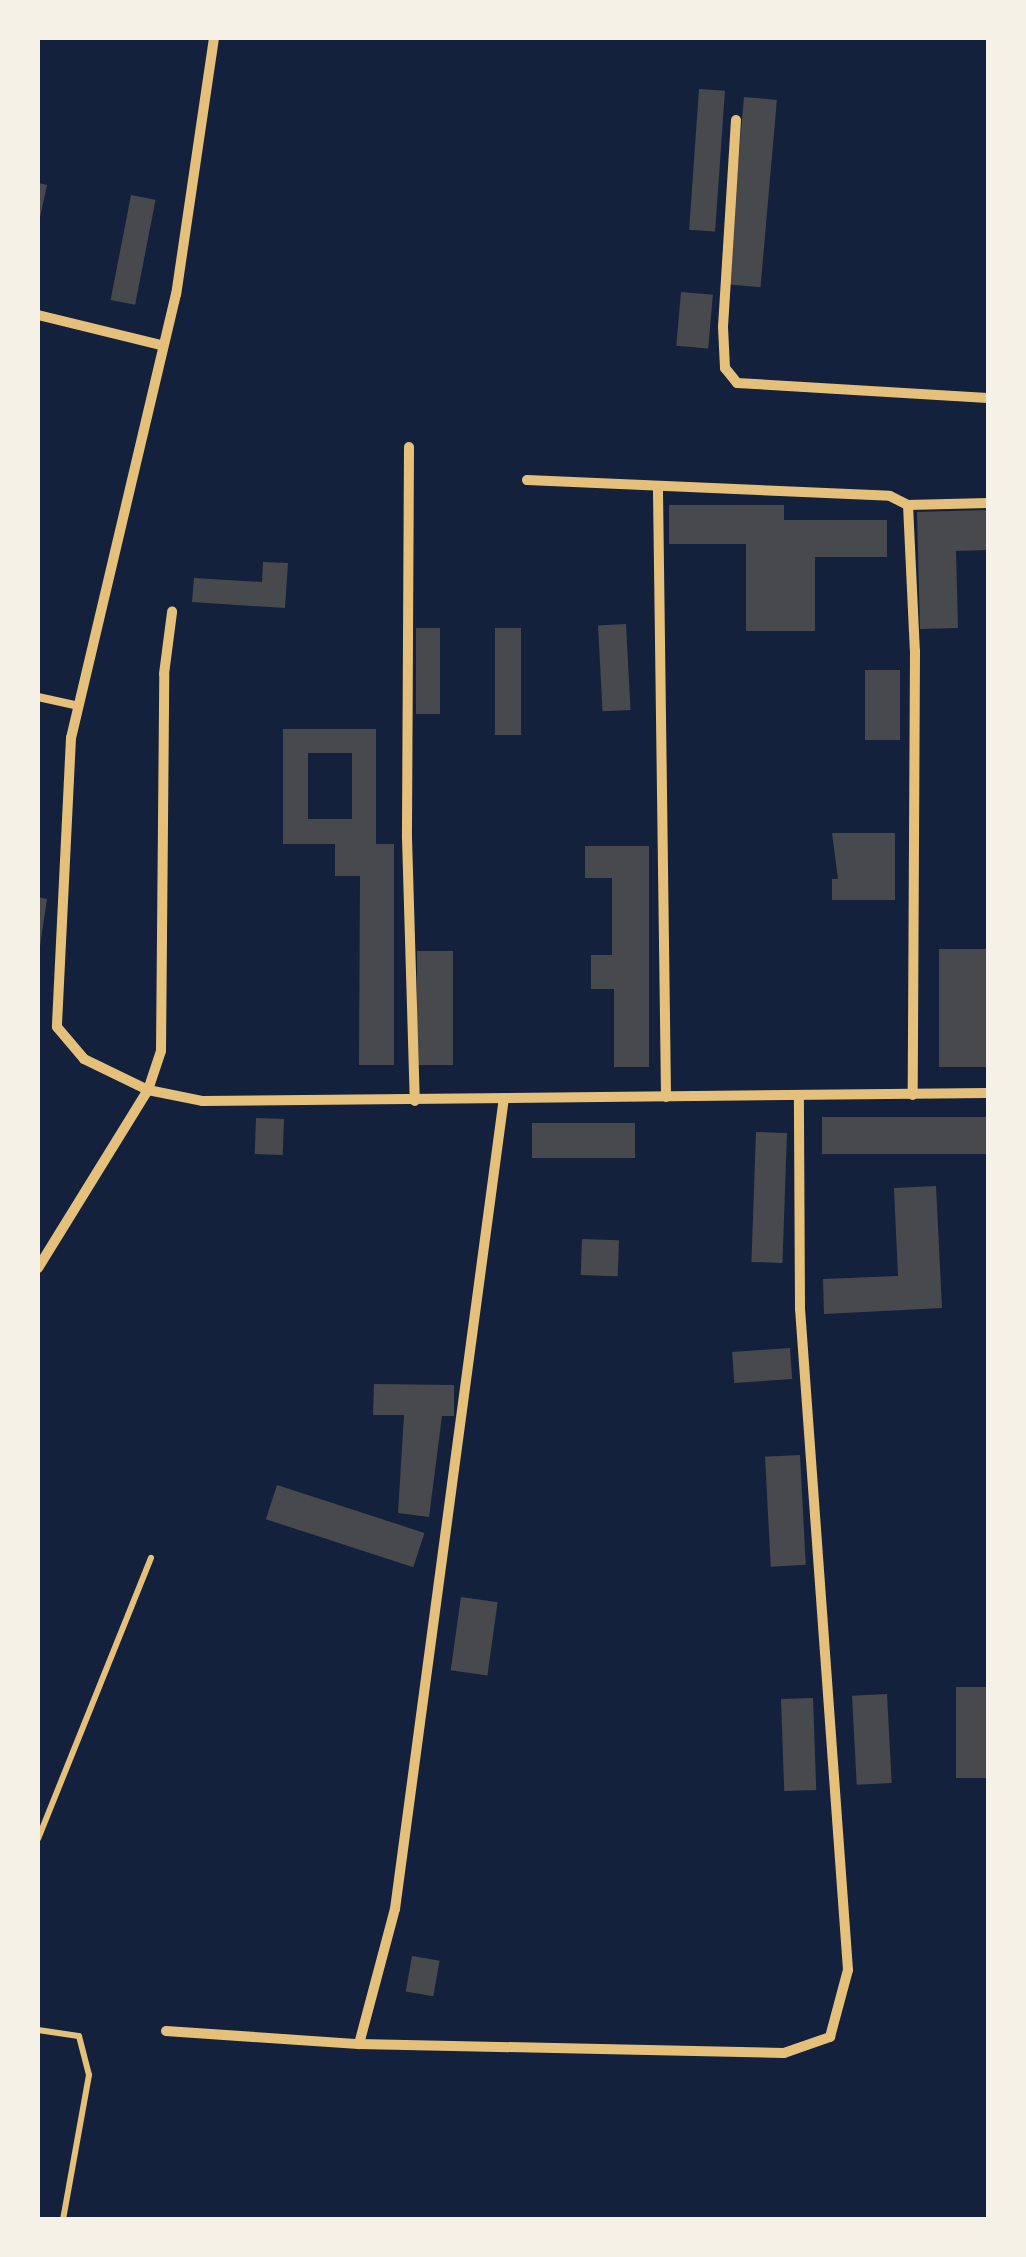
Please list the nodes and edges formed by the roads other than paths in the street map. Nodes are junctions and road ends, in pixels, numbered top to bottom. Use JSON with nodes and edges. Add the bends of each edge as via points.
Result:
{"nodes":[{"id":1,"x":214,"y":38,"type":"edge"},
{"id":2,"x":736,"y":120,"type":"dead end"},
{"id":3,"x":38,"y":314,"type":"edge"},
{"id":4,"x":161,"y":345,"type":"junction"},
{"id":5,"x":988,"y":398,"type":"edge"},
{"id":6,"x":409,"y":446,"type":"dead end"},
{"id":7,"x":528,"y":480,"type":"dead end"},
{"id":8,"x":658,"y":491,"type":"junction"},
{"id":9,"x":988,"y":503,"type":"edge"},
{"id":10,"x":908,"y":505,"type":"junction"},
{"id":11,"x":172,"y":612,"type":"dead end"},
{"id":12,"x":38,"y":697,"type":"edge"},
{"id":13,"x":78,"y":706,"type":"junction"},
{"id":14,"x":148,"y":1090,"type":"junction"},
{"id":15,"x":988,"y":1092,"type":"edge"},
{"id":16,"x":914,"y":1095,"type":"junction"},
{"id":17,"x":666,"y":1096,"type":"junction"},
{"id":18,"x":504,"y":1098,"type":"junction"},
{"id":19,"x":799,"y":1098,"type":"junction"},
{"id":20,"x":415,"y":1101,"type":"junction"},
{"id":21,"x":38,"y":1268,"type":"edge"},
{"id":22,"x":166,"y":2032,"type":"dead end"},
{"id":23,"x":359,"y":2044,"type":"junction"}],
"edges":[{"from":1,"to":4,"type":"street","via":[[176,294]]},
{"from":2,"to":5,"type":"street","via":[[723,328],[724,368],[737,384]]},
{"from":3,"to":4,"type":"street"},
{"from":4,"to":13,"type":"street"},
{"from":6,"to":20,"type":"street","via":[[407,838]]},
{"from":7,"to":8,"type":"street"},
{"from":8,"to":10,"type":"street","via":[[890,496]]},
{"from":8,"to":17,"type":"street"},
{"from":9,"to":10,"type":"street"},
{"from":10,"to":16,"type":"street","via":[[915,670]]},
{"from":11,"to":14,"type":"street","via":[[164,674],[162,1051]]},
{"from":12,"to":13,"type":"lane"},
{"from":13,"to":14,"type":"street","via":[[57,1027],[84,1059]]},
{"from":14,"to":20,"type":"street","via":[[202,1101]]},
{"from":14,"to":21,"type":"street"},
{"from":15,"to":16,"type":"street"},
{"from":16,"to":19,"type":"street"},
{"from":17,"to":18,"type":"street"},
{"from":17,"to":19,"type":"street"},
{"from":18,"to":20,"type":"street"},
{"from":18,"to":23,"type":"street","via":[[394,1910]]},
{"from":19,"to":23,"type":"street","via":[[800,1309],[848,1970],[830,2038],[784,2053]]},
{"from":22,"to":23,"type":"street"}]}
